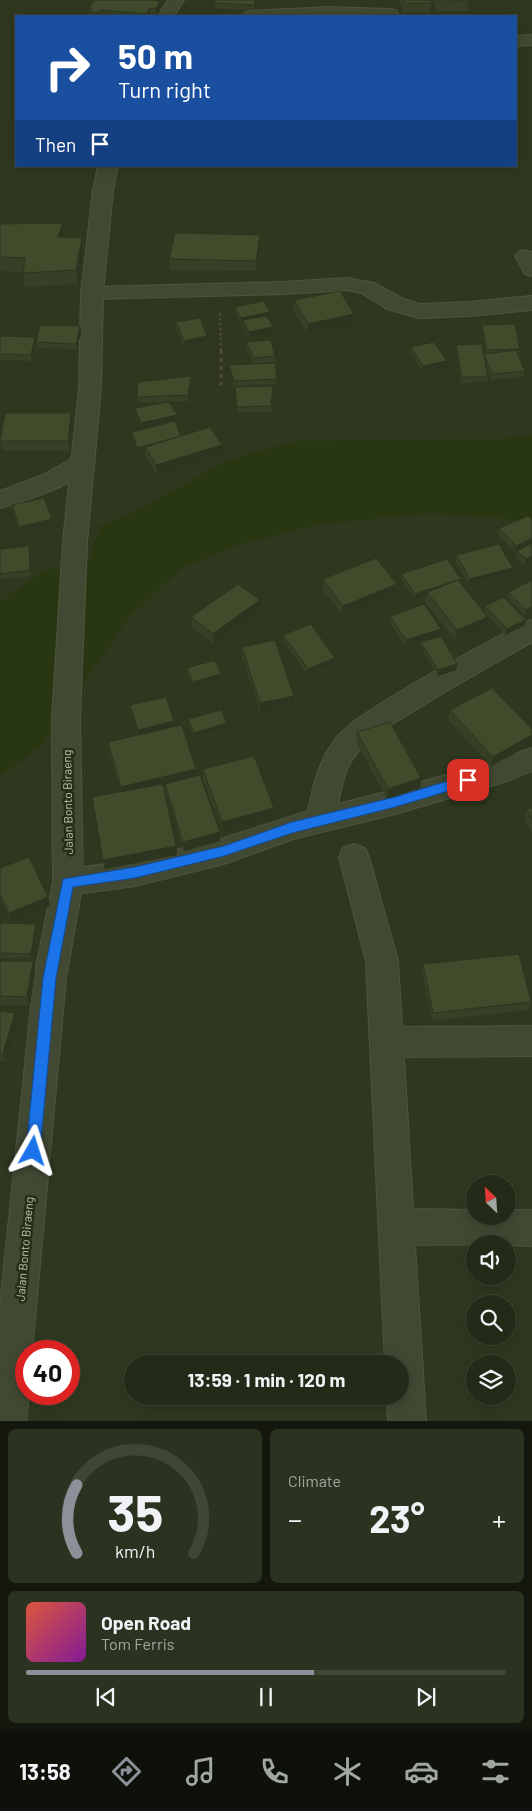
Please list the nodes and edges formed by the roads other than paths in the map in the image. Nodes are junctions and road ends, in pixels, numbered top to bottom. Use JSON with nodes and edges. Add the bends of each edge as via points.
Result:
{"nodes":[{"id":1,"x":176,"y":0,"type":"edge"},
{"id":2,"x":390,"y":10,"type":"edge"},
{"id":3,"x":167,"y":15,"type":"edge"},
{"id":4,"x":270,"y":15,"type":"edge"},
{"id":5,"x":532,"y":40,"type":"edge"},
{"id":6,"x":517,"y":41,"type":"edge"},
{"id":7,"x":108,"y":167,"type":"edge"},
{"id":8,"x":92,"y":293,"type":"junction"},
{"id":9,"x":532,"y":303,"type":"edge"},
{"id":10,"x":83,"y":463,"type":"junction"},
{"id":11,"x":0,"y":500,"type":"edge"},
{"id":12,"x":532,"y":630,"type":"edge"},
{"id":13,"x":532,"y":758,"type":"edge"},
{"id":14,"x":321,"y":820,"type":"junction"},
{"id":15,"x":354,"y":857,"type":"dead end"},
{"id":16,"x":68,"y":882,"type":"junction"},
{"id":17,"x":532,"y":1041,"type":"edge"},
{"id":18,"x":386,"y":1042,"type":"junction"},
{"id":19,"x":396,"y":1227,"type":"junction"},
{"id":20,"x":532,"y":1228,"type":"edge"},
{"id":21,"x":7,"y":1421,"type":"edge"},
{"id":22,"x":407,"y":1421,"type":"edge"}],
"edges":[{"from":1,"to":3,"type":"street"},
{"from":2,"to":4,"type":"street"},
{"from":5,"to":6,"type":"street"},
{"from":7,"to":8,"type":"street","name":"Jalan Bonto Biraeng"},
{"from":8,"to":9,"type":"street","via":[[352,284],[367,288],[403,307],[428,311]]},
{"from":8,"to":10,"type":"street","name":"Jalan Bonto Biraeng","via":[[90,388]]},
{"from":10,"to":11,"type":"street","via":[[51,481]]},
{"from":10,"to":16,"type":"street","name":"Jalan Bonto Biraeng","via":[[75,542],[66,719]]},
{"from":12,"to":14,"type":"street","via":[[418,694],[377,720],[347,745],[334,767]]},
{"from":13,"to":14,"type":"street","via":[[504,770]]},
{"from":14,"to":16,"type":"street","via":[[224,851],[135,873]]},
{"from":15,"to":18,"type":"street","via":[[382,961]]},
{"from":16,"to":21,"type":"street","name":"Jalan Bonto Biraeng","via":[[50,978]]},
{"from":17,"to":18,"type":"street"},
{"from":18,"to":19,"type":"street"},
{"from":19,"to":20,"type":"street"},
{"from":19,"to":22,"type":"street"}]}
